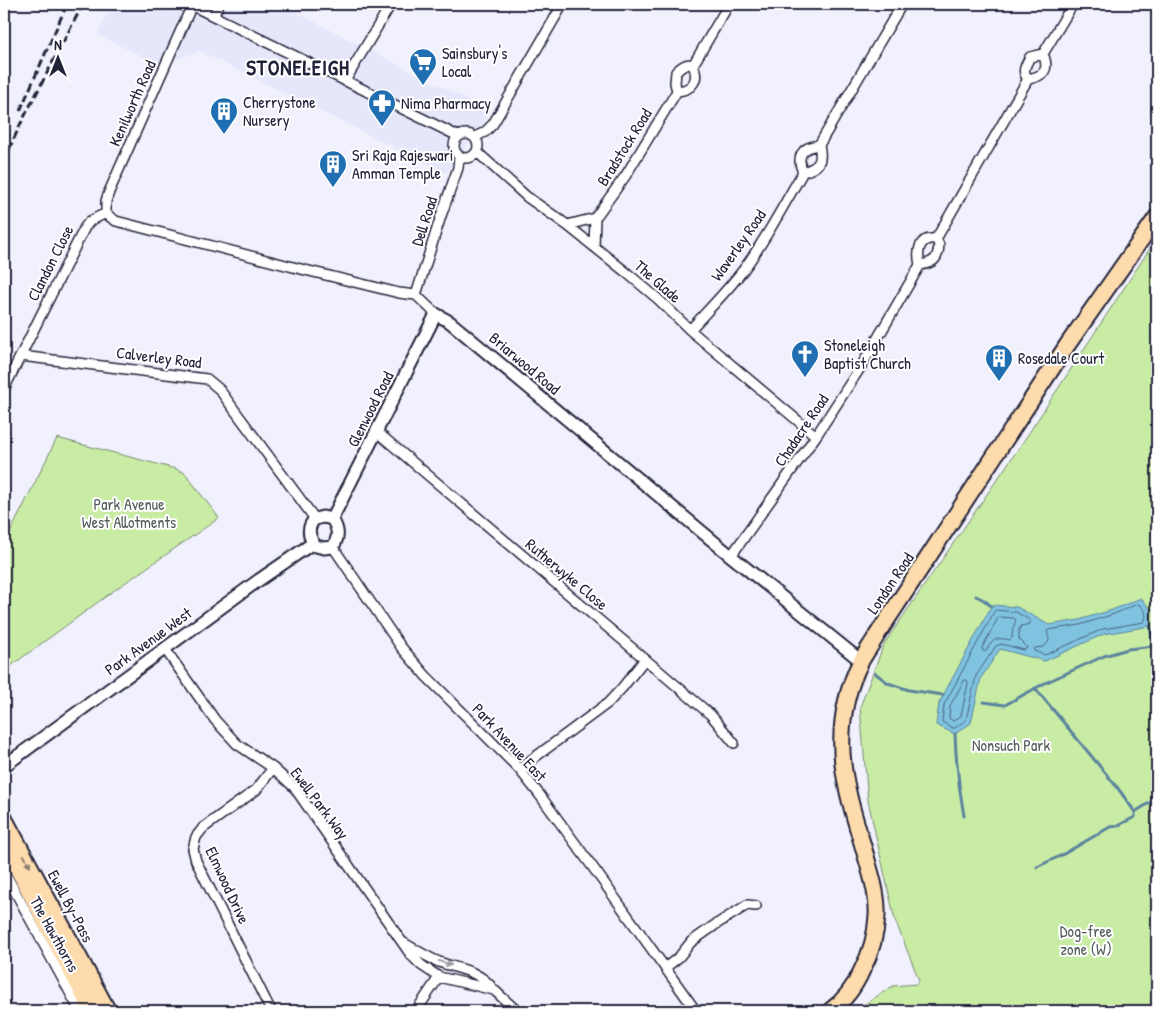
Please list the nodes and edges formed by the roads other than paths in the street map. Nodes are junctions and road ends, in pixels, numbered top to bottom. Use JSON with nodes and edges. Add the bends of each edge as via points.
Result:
{"nodes":[{"id":1,"x":190,"y":4,"type":"edge"},
{"id":2,"x":219,"y":4,"type":"edge"},
{"id":3,"x":392,"y":4,"type":"edge"},
{"id":4,"x":564,"y":4,"type":"edge"},
{"id":5,"x":729,"y":4,"type":"edge"},
{"id":6,"x":902,"y":4,"type":"edge"},
{"id":7,"x":1074,"y":4,"type":"edge"},
{"id":8,"x":212,"y":16,"type":"junction"},
{"id":9,"x":1043,"y":54,"type":"junction"},
{"id":10,"x":693,"y":65,"type":"junction"},
{"id":11,"x":1028,"y":80,"type":"junction"},
{"id":12,"x":345,"y":81,"type":"junction"},
{"id":13,"x":677,"y":91,"type":"junction"},
{"id":14,"x":458,"y":136,"type":"junction"},
{"id":15,"x":475,"y":137,"type":"junction"},
{"id":16,"x":819,"y":145,"type":"junction"},
{"id":17,"x":477,"y":152,"type":"junction"},
{"id":18,"x":459,"y":156,"type":"junction"},
{"id":19,"x":803,"y":172,"type":"junction"},
{"id":20,"x":106,"y":213,"type":"junction"},
{"id":21,"x":1157,"y":217,"type":"edge"},
{"id":22,"x":596,"y":218,"type":"junction"},
{"id":23,"x":567,"y":225,"type":"junction"},
{"id":24,"x":936,"y":240,"type":"junction"},
{"id":25,"x":594,"y":247,"type":"junction"},
{"id":26,"x":920,"y":265,"type":"junction"},
{"id":27,"x":416,"y":295,"type":"junction"},
{"id":28,"x":436,"y":314,"type":"junction"},
{"id":29,"x":690,"y":330,"type":"junction"},
{"id":30,"x":21,"y":356,"type":"junction"},
{"id":31,"x":4,"y":389,"type":"edge"},
{"id":32,"x":377,"y":432,"type":"junction"},
{"id":33,"x":816,"y":436,"type":"junction"},
{"id":34,"x":315,"y":519,"type":"junction"},
{"id":35,"x":332,"y":519,"type":"junction"},
{"id":36,"x":313,"y":542,"type":"junction"},
{"id":37,"x":333,"y":547,"type":"junction"},
{"id":38,"x":731,"y":556,"type":"junction"},
{"id":39,"x":165,"y":649,"type":"junction"},
{"id":40,"x":645,"y":659,"type":"junction"},
{"id":41,"x":861,"y":661,"type":"junction"},
{"id":42,"x":734,"y":743,"type":"dead end"},
{"id":43,"x":4,"y":766,"type":"edge"},
{"id":44,"x":273,"y":768,"type":"junction"},
{"id":45,"x":519,"y":769,"type":"junction"},
{"id":46,"x":4,"y":818,"type":"edge"},
{"id":47,"x":4,"y":843,"type":"edge"},
{"id":48,"x":4,"y":871,"type":"edge"},
{"id":49,"x":756,"y":906,"type":"dead end"},
{"id":50,"x":402,"y":942,"type":"junction"},
{"id":51,"x":665,"y":968,"type":"junction"},
{"id":52,"x":439,"y":977,"type":"junction"},
{"id":53,"x":494,"y":990,"type":"junction"},
{"id":54,"x":80,"y":1011,"type":"edge"},
{"id":55,"x":92,"y":1011,"type":"edge"},
{"id":56,"x":108,"y":1011,"type":"edge"},
{"id":57,"x":271,"y":1011,"type":"edge"},
{"id":58,"x":416,"y":1011,"type":"edge"},
{"id":59,"x":518,"y":1011,"type":"edge"},
{"id":60,"x":696,"y":1011,"type":"edge"},
{"id":61,"x":830,"y":1011,"type":"edge"}],
"edges":[{"from":1,"to":8,"type":"street"},
{"from":1,"to":20,"type":"street","name":"Kenilworth Road","via":[[109,192]]},
{"from":2,"to":8,"type":"street"},
{"from":3,"to":12,"type":"street"},
{"from":4,"to":15,"type":"street","via":[[494,124]]},
{"from":5,"to":10,"type":"street","name":"Bradstock Road"},
{"from":6,"to":16,"type":"street","name":"Waverley Road"},
{"from":7,"to":9,"type":"street","name":"Chadacre Road"},
{"from":8,"to":12,"type":"street"},
{"from":9,"to":11,"type":"street","name":"Chadacre Road","via":[[1046,61],[1043,74]]},
{"from":9,"to":11,"type":"street","name":"Chadacre Road","via":[[1030,56],[1024,68]]},
{"from":10,"to":13,"type":"street","name":"Bradstock Road","via":[[696,74],[693,84],[687,90]]},
{"from":10,"to":13,"type":"street","name":"Bradstock Road","via":[[685,65],[676,72]]},
{"from":11,"to":24,"type":"street","name":"Chadacre Road"},
{"from":12,"to":14,"type":"street"},
{"from":13,"to":22,"type":"street","name":"Bradstock Road"},
{"from":14,"to":15,"type":"street","via":[[468,133]]},
{"from":14,"to":18,"type":"street","via":[[454,150]]},
{"from":15,"to":17,"type":"street","via":[[479,144]]},
{"from":16,"to":19,"type":"street","name":"Waverley Road","via":[[819,164]]},
{"from":16,"to":19,"type":"street","name":"Waverley Road","via":[[801,153],[799,158]]},
{"from":17,"to":18,"type":"street","via":[[471,157]]},
{"from":17,"to":23,"type":"street","name":"The Glade","via":[[527,196]]},
{"from":18,"to":27,"type":"street","name":"Dell Road","via":[[458,168]]},
{"from":19,"to":29,"type":"street","name":"Waverley Road","via":[[736,280]]},
{"from":20,"to":27,"type":"street","via":[[116,221]]},
{"from":20,"to":30,"type":"street","name":"Clandon Close","via":[[85,227]]},
{"from":21,"to":41,"type":"highway","name":"London Road","via":[[1068,344]]},
{"from":22,"to":23,"type":"street"},
{"from":22,"to":25,"type":"street"},
{"from":23,"to":25,"type":"street","name":"The Glade"},
{"from":24,"to":26,"type":"street","name":"Chadacre Road","via":[[938,257]]},
{"from":24,"to":26,"type":"street","name":"Chadacre Road","via":[[930,238],[920,246]]},
{"from":25,"to":29,"type":"street","name":"The Glade"},
{"from":26,"to":33,"type":"street","name":"Chadacre Road"},
{"from":27,"to":28,"type":"street","name":"Briarwood Road"},
{"from":28,"to":32,"type":"street","name":"Glenwood Road"},
{"from":28,"to":38,"type":"street","name":"Briarwood Road"},
{"from":29,"to":33,"type":"street","name":"The Glade"},
{"from":30,"to":31,"type":"street","name":"Clandon Close"},
{"from":30,"to":34,"type":"street","name":"Calverley Road","via":[[207,379],[219,389]]},
{"from":32,"to":35,"type":"street","name":"Glenwood Road"},
{"from":32,"to":40,"type":"street","name":"Rutherwyke Close"},
{"from":33,"to":38,"type":"street","name":"Chadacre Road"},
{"from":34,"to":35,"type":"street"},
{"from":34,"to":36,"type":"street","via":[[309,534]]},
{"from":35,"to":37,"type":"street","via":[[338,533]]},
{"from":36,"to":37,"type":"street","via":[[324,548]]},
{"from":36,"to":39,"type":"street","name":"Park Avenue West"},
{"from":37,"to":45,"type":"street","name":"Park Avenue East","via":[[401,647],[439,690]]},
{"from":38,"to":41,"type":"street","name":"Briarwood Road"},
{"from":39,"to":43,"type":"street","name":"Park Avenue West"},
{"from":39,"to":44,"type":"street","name":"Ewell Park Way","via":[[215,720],[237,744]]},
{"from":40,"to":42,"type":"street","name":"Rutherwyke Close","via":[[712,715]]},
{"from":40,"to":45,"type":"street","via":[[608,703]]},
{"from":41,"to":61,"type":"highway","name":"London Road","via":[[844,710],[843,764],[875,889],[878,915],[873,943],[862,972],[846,996]]},
{"from":44,"to":50,"type":"street","name":"Ewell Park Way","via":[[294,787]]},
{"from":44,"to":57,"type":"street","name":"Elmwood Drive","via":[[256,790],[203,828],[193,849],[196,861]]},
{"from":45,"to":51,"type":"street","name":"Park Avenue East"},
{"from":46,"to":56,"type":"highway","name":"Ewell By-Pass","one_way":true},
{"from":47,"to":55,"type":"highway","name":"Ewell By-Pass"},
{"from":48,"to":54,"type":"street","name":"The Hawthorns"},
{"from":49,"to":51,"type":"street","via":[[747,905],[715,925],[691,942],[680,957]]},
{"from":50,"to":52,"type":"street","name":"Ewell Park Way","via":[[421,966]]},
{"from":50,"to":53,"type":"street","name":"Ewell Park Way","one_way":true,"via":[[434,959],[473,973]]},
{"from":51,"to":60,"type":"street","name":"Park Avenue East"},
{"from":52,"to":53,"type":"street","name":"Ewell Park Way"},
{"from":52,"to":58,"type":"street"},
{"from":53,"to":59,"type":"street","name":"Ewell Park Way"}]}
